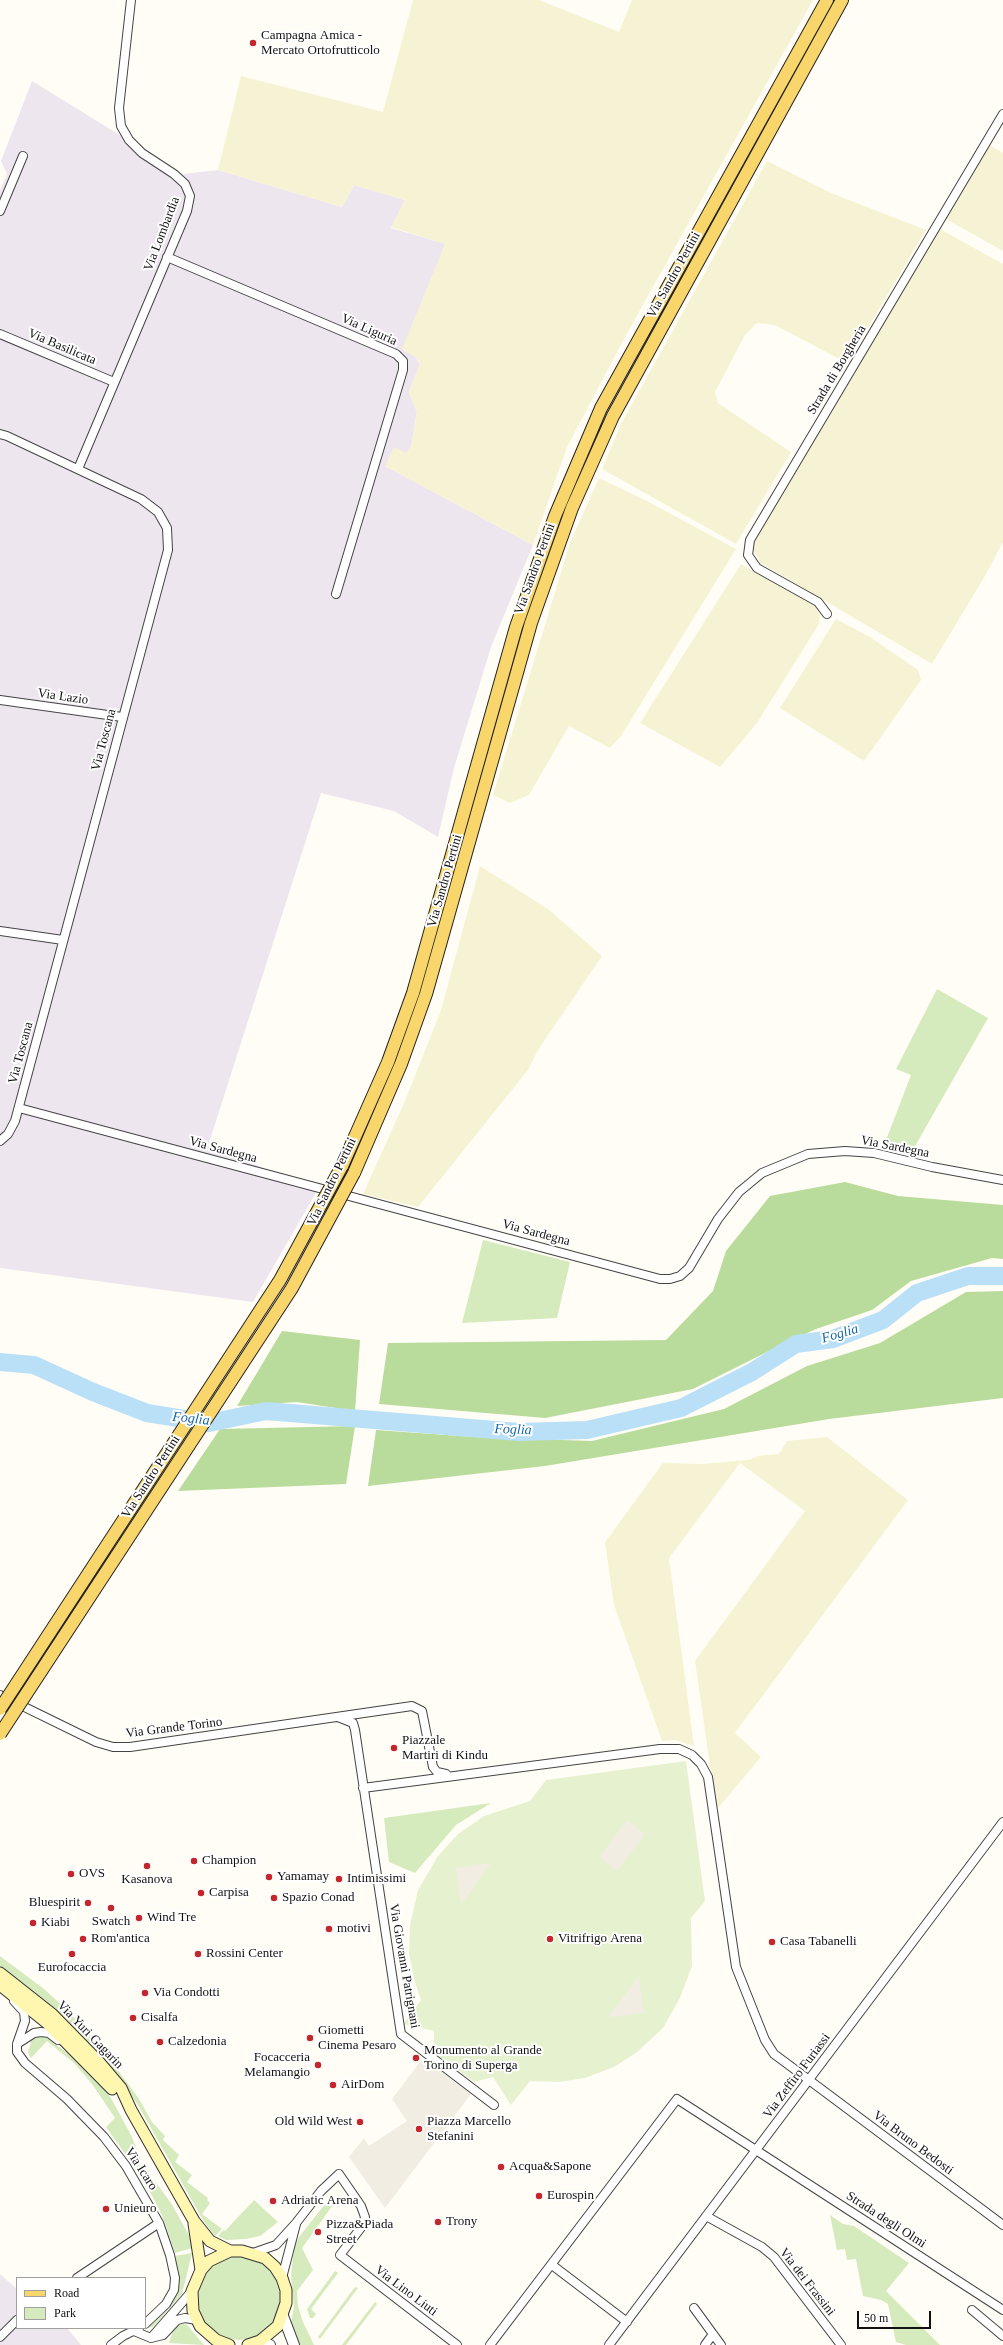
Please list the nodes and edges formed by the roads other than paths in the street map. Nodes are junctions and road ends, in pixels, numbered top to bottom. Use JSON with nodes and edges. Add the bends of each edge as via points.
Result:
{"nodes":[{"id":1,"x":131,"y":0,"type":"edge"},
{"id":2,"x":827,"y":0,"type":"edge"},
{"id":3,"x":842,"y":0,"type":"edge"},
{"id":4,"x":1003,"y":114,"type":"edge"},
{"id":5,"x":23,"y":156,"type":"dead end"},
{"id":6,"x":0,"y":211,"type":"edge"},
{"id":7,"x":167,"y":257,"type":"junction"},
{"id":8,"x":0,"y":334,"type":"edge"},
{"id":9,"x":114,"y":382,"type":"junction"},
{"id":10,"x":0,"y":434,"type":"edge"},
{"id":11,"x":78,"y":469,"type":"junction"},
{"id":12,"x":336,"y":594,"type":"dead end"},
{"id":13,"x":827,"y":614,"type":"dead end"},
{"id":14,"x":0,"y":700,"type":"edge"},
{"id":15,"x":122,"y":717,"type":"junction"},
{"id":16,"x":0,"y":931,"type":"edge"},
{"id":17,"x":63,"y":940,"type":"junction"},
{"id":18,"x":19,"y":1108,"type":"junction"},
{"id":19,"x":0,"y":1141,"type":"edge"},
{"id":20,"x":1003,"y":1180,"type":"edge"},
{"id":21,"x":0,"y":1695,"type":"edge"},
{"id":22,"x":0,"y":1709,"type":"edge"},
{"id":23,"x":337,"y":1716,"type":"junction"},
{"id":24,"x":0,"y":1734,"type":"edge"},
{"id":25,"x":451,"y":1776,"type":"junction"},
{"id":26,"x":363,"y":1788,"type":"junction"},
{"id":27,"x":1003,"y":1822,"type":"edge"},
{"id":28,"x":0,"y":1973,"type":"edge"},
{"id":29,"x":0,"y":1985,"type":"edge"},
{"id":30,"x":17,"y":2044,"type":"junction"},
{"id":31,"x":74,"y":2048,"type":"junction"},
{"id":32,"x":809,"y":2080,"type":"junction"},
{"id":33,"x":494,"y":2105,"type":"dead end"},
{"id":34,"x":131,"y":2110,"type":"junction"},
{"id":35,"x":756,"y":2150,"type":"junction"},
{"id":36,"x":706,"y":2216,"type":"junction"},
{"id":37,"x":194,"y":2221,"type":"junction"},
{"id":38,"x":159,"y":2223,"type":"junction"},
{"id":39,"x":296,"y":2223,"type":"junction"},
{"id":40,"x":1003,"y":2225,"type":"edge"},
{"id":41,"x":230,"y":2251,"type":"junction"},
{"id":42,"x":253,"y":2253,"type":"junction"},
{"id":43,"x":552,"y":2265,"type":"junction"},
{"id":44,"x":201,"y":2270,"type":"junction"},
{"id":45,"x":78,"y":2277,"type":"edge"},
{"id":46,"x":282,"y":2278,"type":"junction"},
{"id":47,"x":192,"y":2291,"type":"junction"},
{"id":48,"x":694,"y":2308,"type":"dead end"},
{"id":49,"x":972,"y":2310,"type":"dead end"},
{"id":50,"x":1003,"y":2310,"type":"edge"},
{"id":51,"x":283,"y":2316,"type":"junction"},
{"id":52,"x":197,"y":2320,"type":"junction"},
{"id":53,"x":16,"y":2321,"type":"edge"},
{"id":54,"x":627,"y":2322,"type":"junction"},
{"id":55,"x":146,"y":2323,"type":"edge"},
{"id":56,"x":136,"y":2329,"type":"edge"},
{"id":57,"x":204,"y":2331,"type":"junction"},
{"id":58,"x":714,"y":2334,"type":"junction"},
{"id":59,"x":1003,"y":2336,"type":"edge"},
{"id":60,"x":0,"y":2337,"type":"edge"},
{"id":61,"x":150,"y":2338,"type":"junction"},
{"id":62,"x":265,"y":2343,"type":"edge"},
{"id":63,"x":111,"y":2345,"type":"edge"},
{"id":64,"x":210,"y":2345,"type":"edge"},
{"id":65,"x":229,"y":2345,"type":"edge"},
{"id":66,"x":248,"y":2345,"type":"edge"},
{"id":67,"x":294,"y":2345,"type":"edge"},
{"id":68,"x":457,"y":2345,"type":"edge"},
{"id":69,"x":490,"y":2345,"type":"edge"},
{"id":70,"x":609,"y":2345,"type":"edge"},
{"id":71,"x":705,"y":2345,"type":"edge"},
{"id":72,"x":721,"y":2345,"type":"edge"},
{"id":73,"x":841,"y":2345,"type":"edge"}],
"edges":[{"from":1,"to":7,"type":"street","name":"Via Lombardia","via":[[119,108],[121,126],[129,140],[142,153],[185,184],[190,196],[187,211]]},
{"from":2,"to":22,"type":"main road","name":"Via Sandro Pertini","bridge":true,"via":[[601,408],[555,516],[516,627],[413,993],[388,1062],[342,1166],[280,1280]]},
{"from":3,"to":24,"type":"main road","name":"Via Sandro Pertini","bridge":true,"via":[[613,416],[572,508],[531,623],[426,994],[401,1064],[354,1173],[292,1288]]},
{"from":4,"to":13,"type":"street","name":"Strada di Borgheria","via":[[750,540],[748,555],[757,568],[818,602]]},
{"from":5,"to":6,"type":"street"},
{"from":7,"to":9,"type":"street","name":"Via Lombardia"},
{"from":7,"to":12,"type":"street","name":"Via Liguria","via":[[396,354],[403,361],[404,370]]},
{"from":8,"to":9,"type":"street","name":"Via Basilicata"},
{"from":9,"to":11,"type":"street","name":"Via Lombardia"},
{"from":10,"to":11,"type":"street","name":"Via Toscana"},
{"from":11,"to":15,"type":"street","name":"Via Toscana","via":[[141,499],[158,512],[167,528],[168,550]]},
{"from":14,"to":15,"type":"street","name":"Via Lazio"},
{"from":15,"to":17,"type":"street","name":"Via Toscana"},
{"from":16,"to":17,"type":"street"},
{"from":17,"to":18,"type":"street","name":"Via Toscana"},
{"from":18,"to":19,"type":"street","name":"Via Toscana","via":[[8,1134]]},
{"from":18,"to":20,"type":"street","name":"Via Sardegna","via":[[660,1279],[680,1276],[689,1268],[718,1219],[739,1192],[762,1173],[808,1154],[845,1150],[874,1153]]},
{"from":21,"to":23,"type":"street","name":"Via Grande Torino","via":[[96,1742],[113,1747],[130,1747]]},
{"from":23,"to":25,"type":"street","name":"Via Grande Torino","via":[[412,1706],[418,1708],[425,1720],[433,1767],[437,1772]]},
{"from":23,"to":26,"type":"street","via":[[353,1723]]},
{"from":25,"to":26,"type":"street"},
{"from":25,"to":32,"type":"street","name":"Via Bruno Bedosti","via":[[660,1749],[679,1749],[692,1755],[708,1777],[712,1796],[736,1966],[765,2040],[774,2054]]},
{"from":26,"to":33,"type":"street","name":"Via Giovanni Patrignani","via":[[401,2034]]},
{"from":27,"to":32,"type":"street","name":"Via Zeffiro Furiassi"},
{"from":28,"to":34,"type":"main road","name":"Via Yuri Gagarin","via":[[52,2014],[100,2062],[121,2088]]},
{"from":29,"to":30,"type":"street","name":"Via Yuri Gagarin","via":[[24,2012],[25,2021]]},
{"from":29,"to":31,"type":"main road","name":"Via Yuri Gagarin"},
{"from":30,"to":31,"type":"street","name":"Via Yuri Gagarin","via":[[34,2033],[41,2032],[49,2033],[68,2048]]},
{"from":30,"to":38,"type":"street","name":"Via Icaro","via":[[17,2052],[33,2070],[67,2099],[104,2137],[126,2166]]},
{"from":31,"to":34,"type":"main road","name":"Via Yuri Gagarin"},
{"from":32,"to":35,"type":"street","name":"Via Zeffiro Furiassi"},
{"from":32,"to":40,"type":"street","name":"Via Bruno Bedosti"},
{"from":34,"to":37,"type":"main road","name":"Via Yuri Gagarin"},
{"from":35,"to":36,"type":"street","name":"Via Zeffiro Furiassi"},
{"from":35,"to":43,"type":"street","name":"Strada degli Olmi","via":[[677,2099]]},
{"from":35,"to":50,"type":"street","name":"Strada degli Olmi"},
{"from":36,"to":54,"type":"street","name":"Via Zeffiro Furiassi"},
{"from":36,"to":73,"type":"street","name":"Via dei Frassini","via":[[762,2246],[774,2257]]},
{"from":37,"to":41,"type":"main road","name":"Via Yuri Gagarin","via":[[210,2241]]},
{"from":37,"to":44,"type":"main road","name":"Via Yuri Gagarin"},
{"from":38,"to":45,"type":"street"},
{"from":38,"to":55,"type":"street","name":"Via Icaro","via":[[170,2255],[175,2278],[174,2290],[166,2304]]},
{"from":39,"to":42,"type":"street","via":[[276,2245]]},
{"from":39,"to":46,"type":"street"},
{"from":39,"to":68,"type":"street","name":"Via Lino Liuti","via":[[321,2191],[339,2174],[361,2206],[365,2217],[363,2225],[340,2255]]},
{"from":41,"to":42,"type":"main road","name":"Via Yuri Gagarin"},
{"from":41,"to":44,"type":"main road","via":[[214,2258]]},
{"from":42,"to":46,"type":"main road","name":"Via Yuri Gagarin","via":[[265,2258]]},
{"from":43,"to":54,"type":"street"},
{"from":43,"to":69,"type":"street"},
{"from":44,"to":47,"type":"main road"},
{"from":46,"to":51,"type":"main road","name":"Via Yuri Gagarin","via":[[286,2290]]},
{"from":47,"to":52,"type":"main road","via":[[192,2306]]},
{"from":47,"to":61,"type":"street"},
{"from":48,"to":58,"type":"street"},
{"from":49,"to":59,"type":"street"},
{"from":51,"to":62,"type":"main road","name":"Via Yuri Gagarin"},
{"from":51,"to":67,"type":"street"},
{"from":52,"to":57,"type":"main road"},
{"from":52,"to":61,"type":"street","via":[[177,2320],[163,2334]]},
{"from":53,"to":60,"type":"street"},
{"from":54,"to":70,"type":"street","name":"Via Zeffiro Furiassi"},
{"from":56,"to":61,"type":"street"},
{"from":56,"to":63,"type":"street"},
{"from":57,"to":64,"type":"main road"},
{"from":57,"to":65,"type":"main road"},
{"from":58,"to":71,"type":"street"},
{"from":58,"to":72,"type":"street"},
{"from":62,"to":66,"type":"main road","name":"Via Yuri Gagarin"}]}
